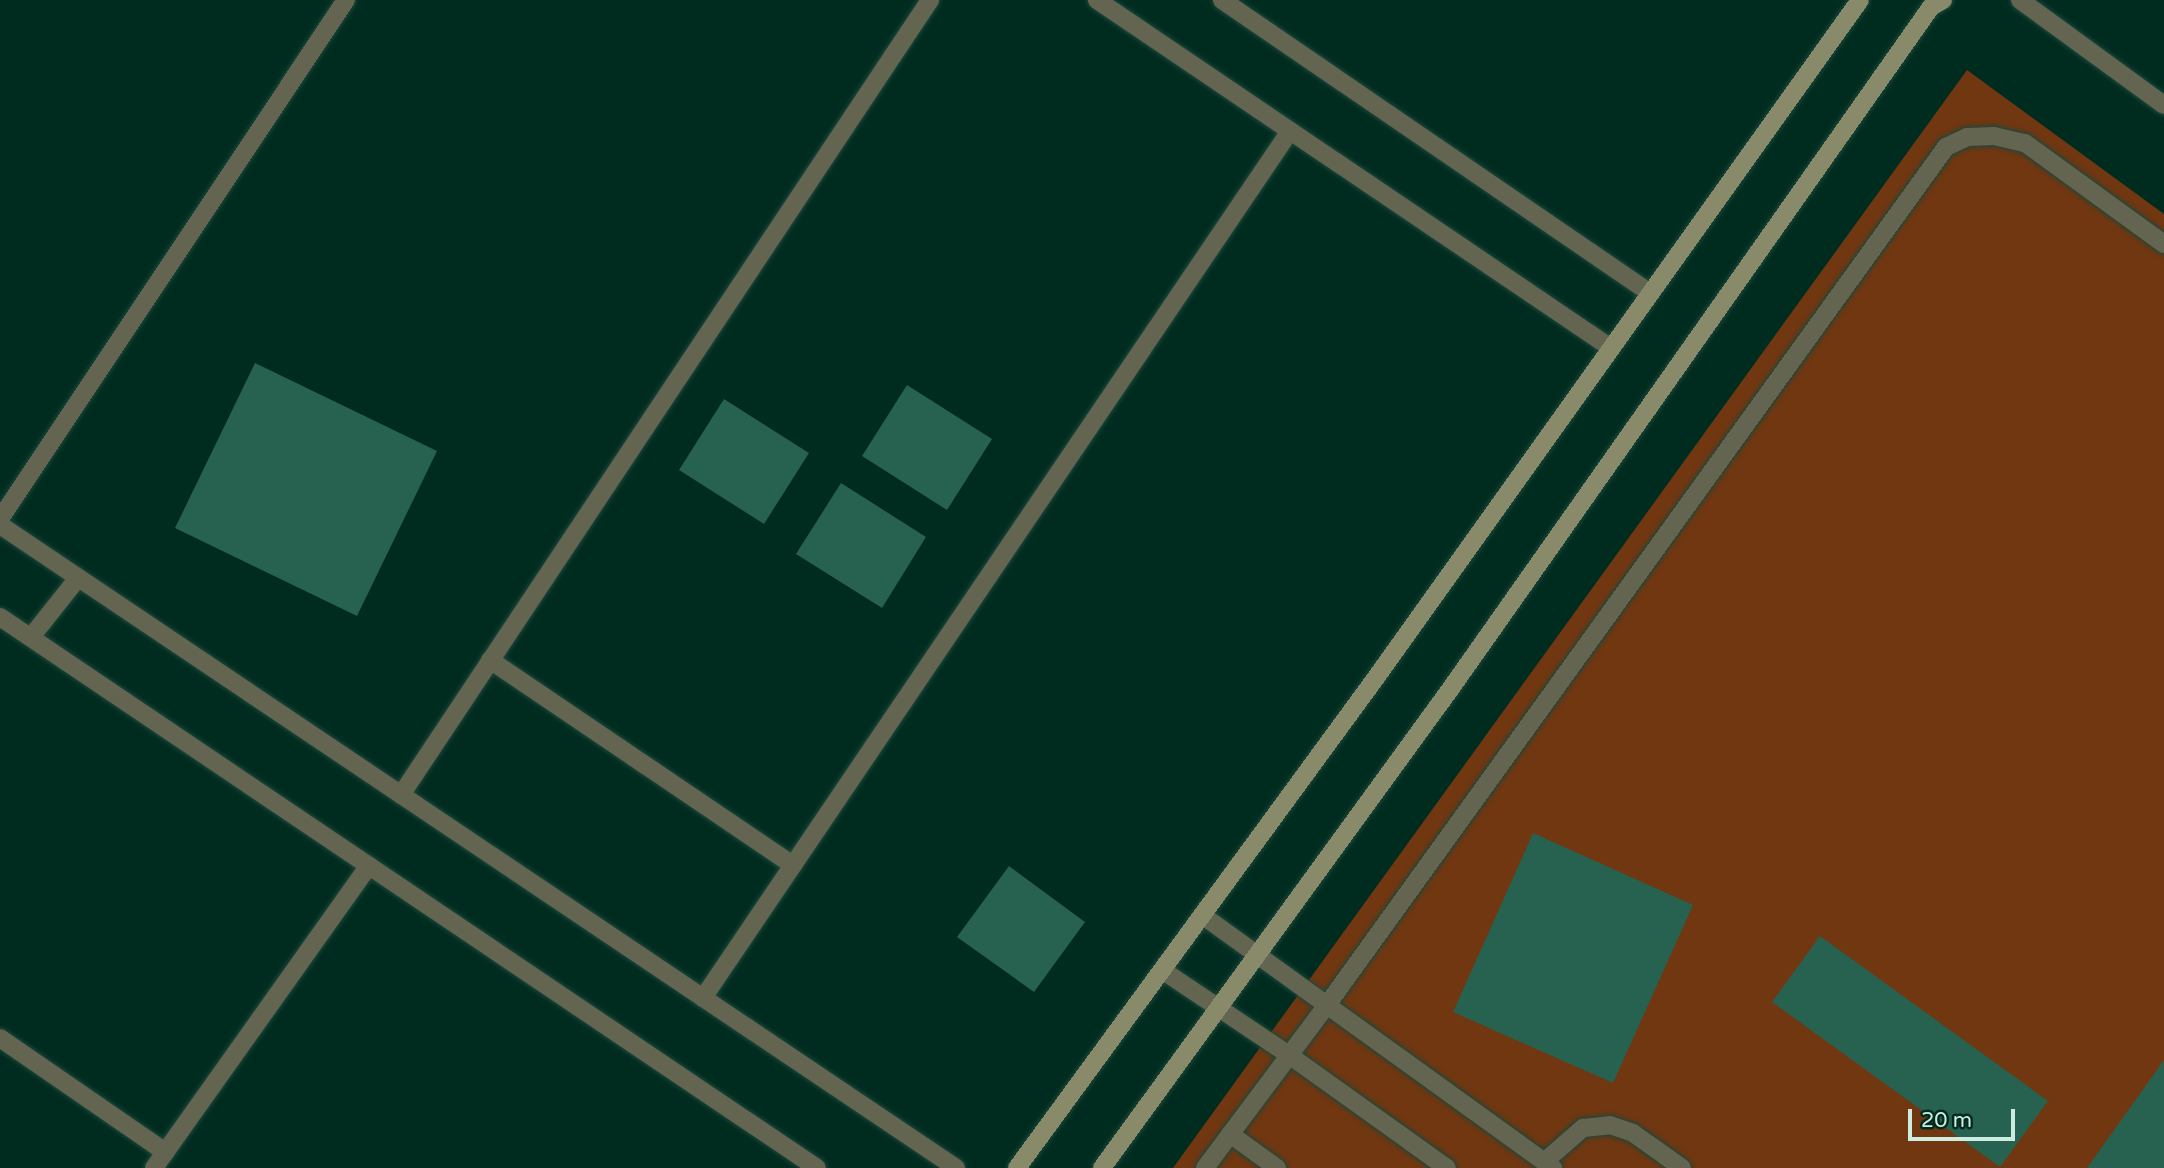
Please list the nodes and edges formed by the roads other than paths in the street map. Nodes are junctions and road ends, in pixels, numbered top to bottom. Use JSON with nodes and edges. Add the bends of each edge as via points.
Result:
{"nodes":[{"id":1,"x":346,"y":0,"type":"edge"},
{"id":2,"x":930,"y":0,"type":"edge"},
{"id":3,"x":1097,"y":0,"type":"edge"},
{"id":4,"x":1222,"y":0,"type":"edge"},
{"id":5,"x":1860,"y":0,"type":"edge"},
{"id":6,"x":1943,"y":0,"type":"edge"},
{"id":7,"x":2020,"y":0,"type":"edge"},
{"id":8,"x":2164,"y":105,"type":"edge"},
{"id":9,"x":1290,"y":131,"type":"junction"},
{"id":10,"x":2164,"y":244,"type":"edge"},
{"id":11,"x":1650,"y":293,"type":"junction"},
{"id":12,"x":1611,"y":348,"type":"junction"},
{"id":13,"x":0,"y":519,"type":"edge"},
{"id":14,"x":0,"y":525,"type":"edge"},
{"id":15,"x":78,"y":578,"type":"junction"},
{"id":16,"x":0,"y":617,"type":"edge"},
{"id":17,"x":31,"y":637,"type":"junction"},
{"id":18,"x":490,"y":660,"type":"junction"},
{"id":19,"x":401,"y":795,"type":"junction"},
{"id":20,"x":793,"y":865,"type":"junction"},
{"id":21,"x":369,"y":866,"type":"junction"},
{"id":22,"x":1202,"y":915,"type":"junction"},
{"id":23,"x":1258,"y":954,"type":"junction"},
{"id":24,"x":1162,"y":970,"type":"junction"},
{"id":25,"x":703,"y":998,"type":"junction"},
{"id":26,"x":1327,"y":1005,"type":"junction"},
{"id":27,"x":1219,"y":1007,"type":"junction"},
{"id":28,"x":0,"y":1038,"type":"edge"},
{"id":29,"x":1289,"y":1055,"type":"junction"},
{"id":30,"x":1230,"y":1135,"type":"junction"},
{"id":31,"x":165,"y":1152,"type":"junction"},
{"id":32,"x":1548,"y":1165,"type":"edge"},
{"id":33,"x":154,"y":1168,"type":"edge"},
{"id":34,"x":817,"y":1168,"type":"edge"},
{"id":35,"x":956,"y":1168,"type":"edge"},
{"id":36,"x":1017,"y":1168,"type":"edge"},
{"id":37,"x":1102,"y":1168,"type":"edge"},
{"id":38,"x":1205,"y":1168,"type":"edge"},
{"id":39,"x":1277,"y":1168,"type":"edge"},
{"id":40,"x":1447,"y":1168,"type":"edge"},
{"id":41,"x":1682,"y":1168,"type":"edge"}],
"edges":[{"from":1,"to":13,"type":"street"},
{"from":2,"to":18,"type":"street"},
{"from":3,"to":9,"type":"street"},
{"from":4,"to":11,"type":"street"},
{"from":5,"to":11,"type":"main road"},
{"from":6,"to":23,"type":"main road","via":[[1930,7],[1449,691]]},
{"from":7,"to":8,"type":"street"},
{"from":9,"to":12,"type":"street"},
{"from":9,"to":20,"type":"street"},
{"from":10,"to":26,"type":"street","via":[[2025,144],[1994,136],[1967,137],[1946,147]]},
{"from":11,"to":12,"type":"main road"},
{"from":12,"to":22,"type":"main road"},
{"from":14,"to":15,"type":"street"},
{"from":15,"to":17,"type":"street"},
{"from":15,"to":19,"type":"street"},
{"from":16,"to":17,"type":"street"},
{"from":17,"to":21,"type":"street"},
{"from":18,"to":19,"type":"street"},
{"from":18,"to":20,"type":"street"},
{"from":19,"to":25,"type":"street"},
{"from":20,"to":25,"type":"street"},
{"from":21,"to":31,"type":"street"},
{"from":21,"to":34,"type":"street"},
{"from":22,"to":23,"type":"street"},
{"from":22,"to":24,"type":"main road"},
{"from":23,"to":26,"type":"street"},
{"from":23,"to":27,"type":"main road"},
{"from":24,"to":27,"type":"street"},
{"from":24,"to":36,"type":"main road"},
{"from":25,"to":35,"type":"street"},
{"from":26,"to":29,"type":"street"},
{"from":26,"to":32,"type":"street"},
{"from":27,"to":29,"type":"street"},
{"from":27,"to":37,"type":"main road"},
{"from":28,"to":31,"type":"street"},
{"from":29,"to":30,"type":"street"},
{"from":29,"to":40,"type":"street"},
{"from":30,"to":38,"type":"street"},
{"from":30,"to":39,"type":"street"},
{"from":31,"to":33,"type":"street"},
{"from":32,"to":41,"type":"street","via":[[1583,1128],[1610,1125],[1633,1133]]}]}
